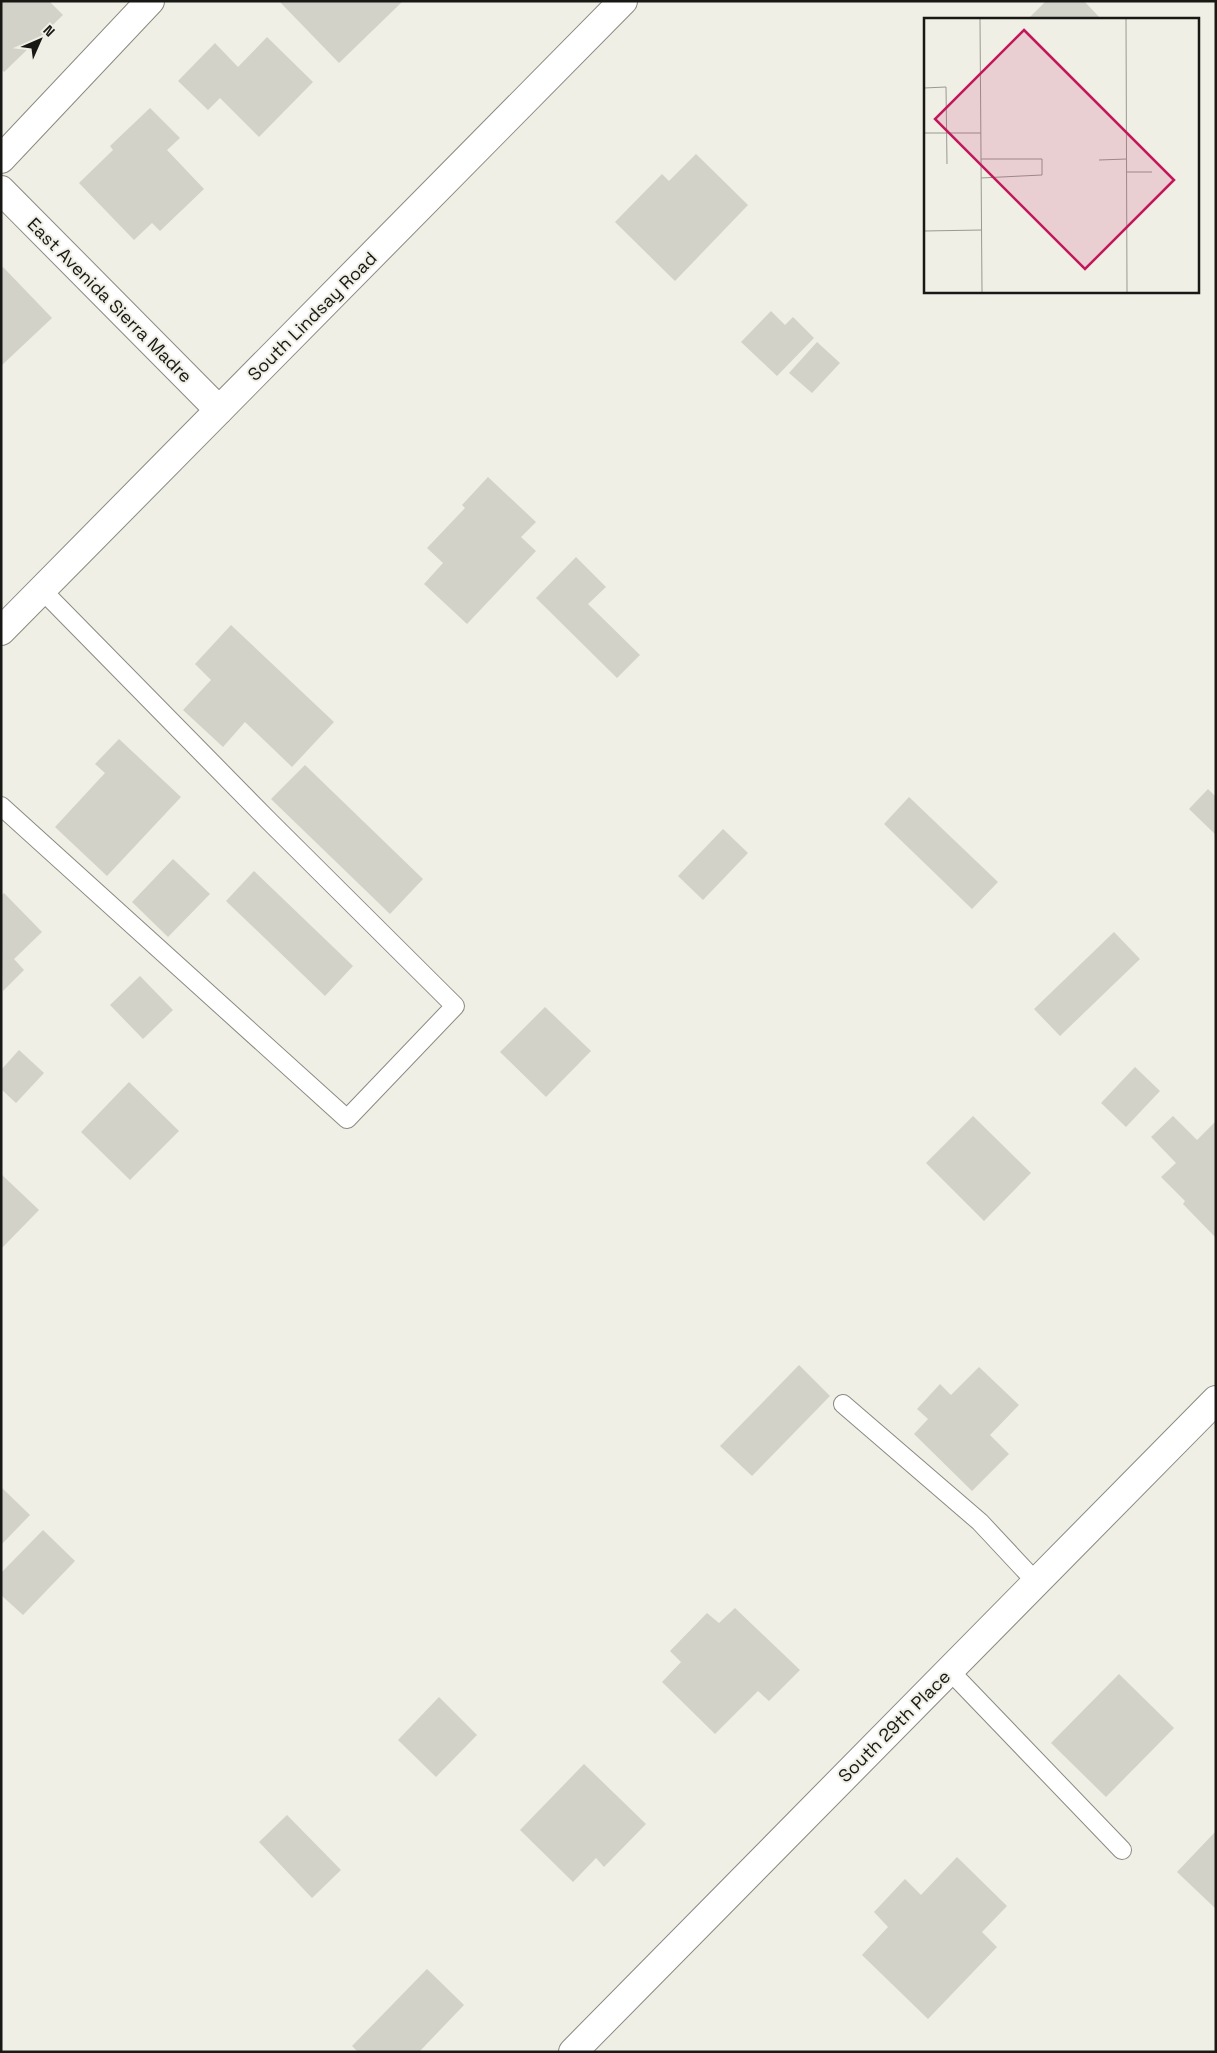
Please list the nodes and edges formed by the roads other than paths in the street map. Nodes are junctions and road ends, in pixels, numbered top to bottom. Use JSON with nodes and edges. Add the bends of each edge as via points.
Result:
{"nodes":[{"id":1,"x":150,"y":1,"type":"edge"},
{"id":2,"x":623,"y":1,"type":"edge"},
{"id":3,"x":1,"y":159,"type":"edge"},
{"id":4,"x":1,"y":190,"type":"edge"},
{"id":5,"x":219,"y":410,"type":"junction"},
{"id":6,"x":42,"y":590,"type":"junction"},
{"id":7,"x":1,"y":631,"type":"edge"},
{"id":8,"x":1,"y":806,"type":"edge"},
{"id":9,"x":1216,"y":1400,"type":"edge"},
{"id":10,"x":843,"y":1404,"type":"dead end"},
{"id":11,"x":1036,"y":1582,"type":"junction"},
{"id":12,"x":949,"y":1670,"type":"junction"},
{"id":13,"x":1122,"y":1850,"type":"dead end"},
{"id":14,"x":573,"y":2052,"type":"edge"}],
"edges":[{"from":1,"to":3,"type":"street"},
{"from":2,"to":5,"type":"street","name":"South Lindsay Road"},
{"from":4,"to":5,"type":"street","name":"East Avenida Sierra Madre"},
{"from":5,"to":6,"type":"street","name":"South Lindsay Road"},
{"from":6,"to":7,"type":"street","name":"South Lindsay Road"},
{"from":6,"to":8,"type":"lane","via":[[455,1006],[347,1119]]},
{"from":9,"to":11,"type":"street","name":"South 29th Place"},
{"from":10,"to":11,"type":"lane","via":[[980,1522]]},
{"from":11,"to":12,"type":"street","name":"South 29th Place"},
{"from":12,"to":13,"type":"lane"},
{"from":12,"to":14,"type":"street","name":"South 29th Place"}]}
